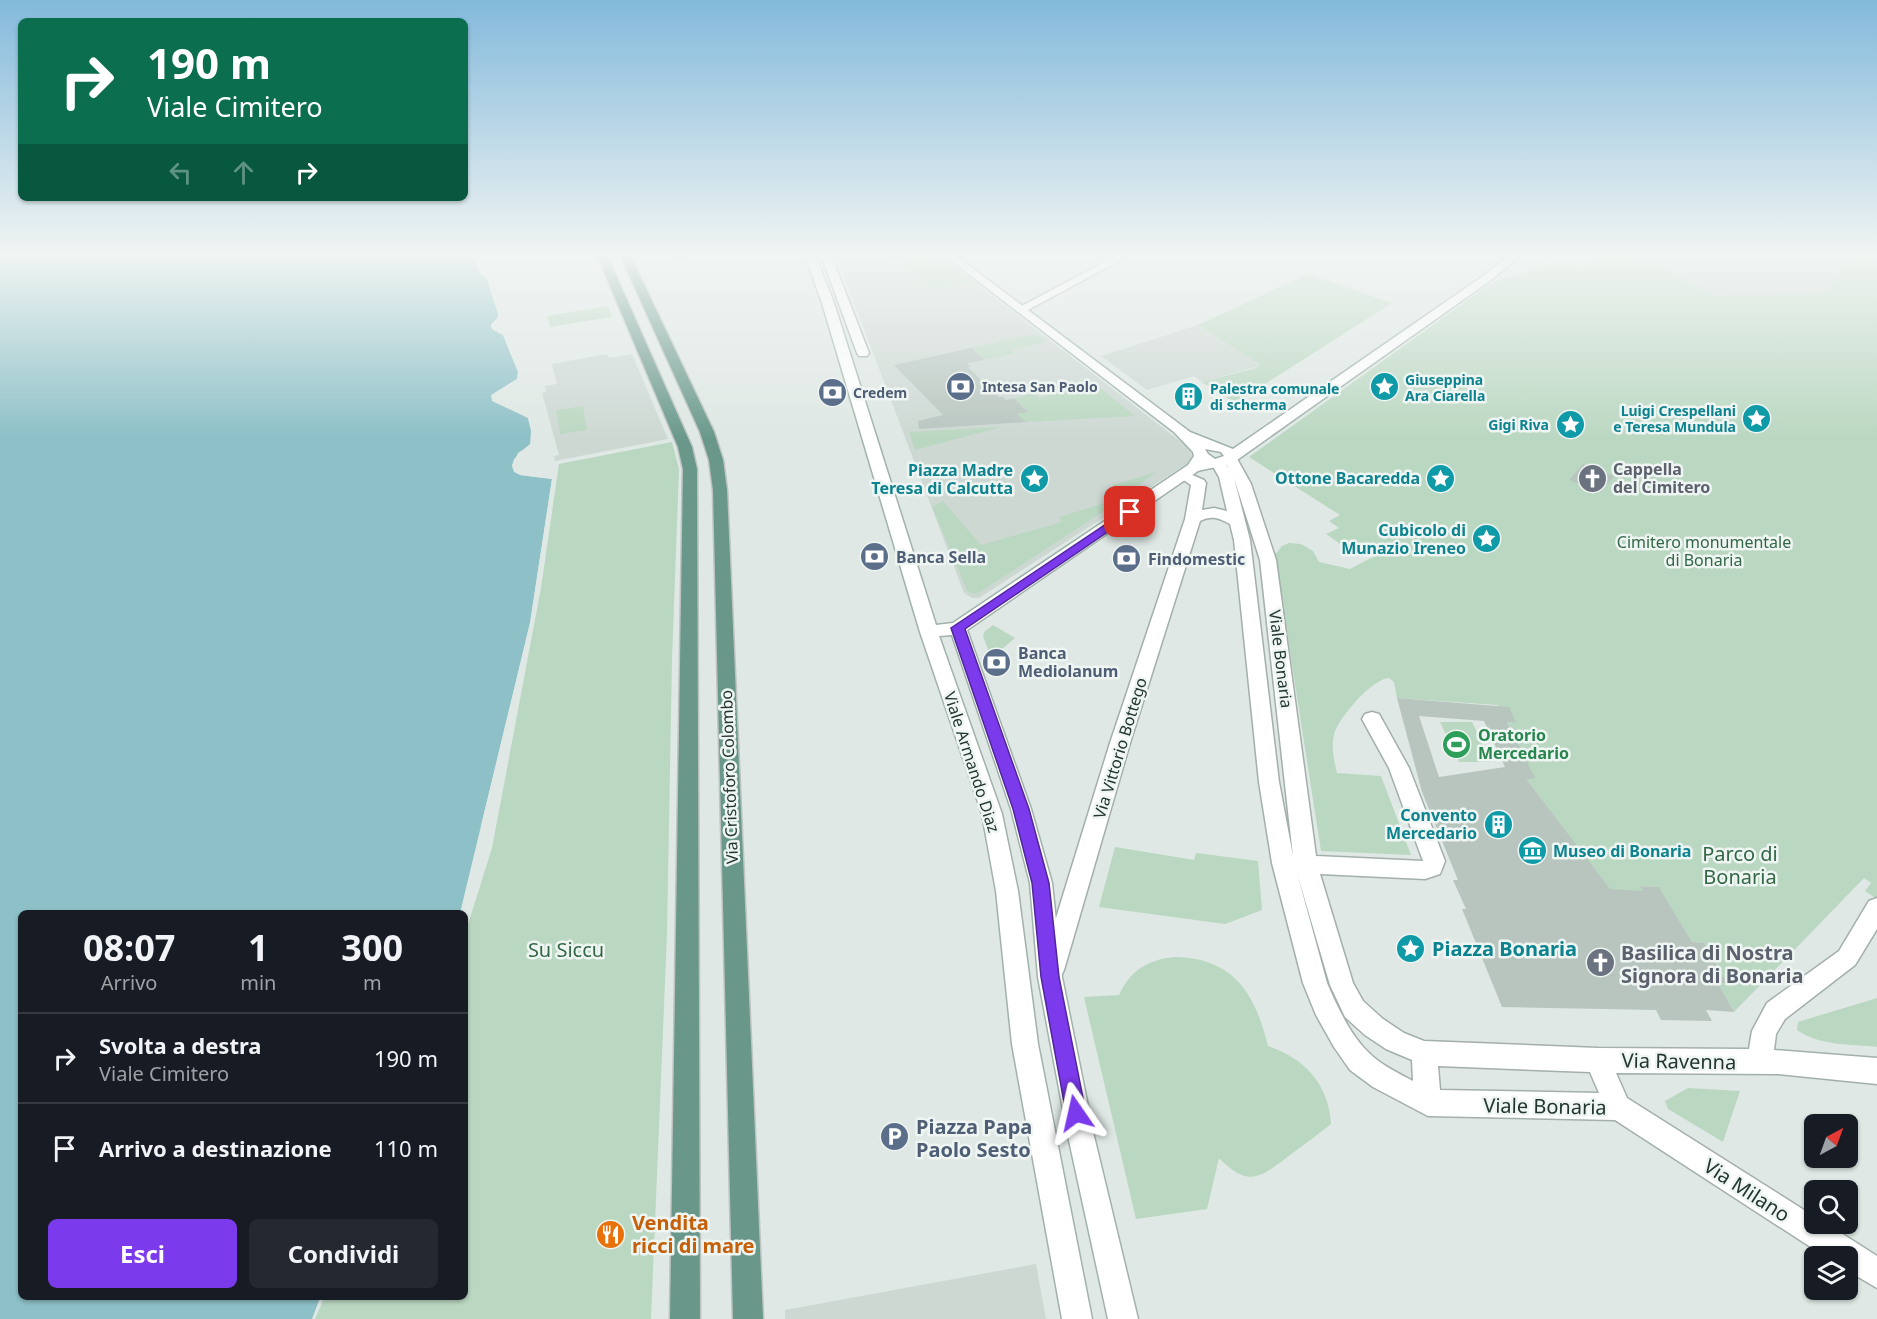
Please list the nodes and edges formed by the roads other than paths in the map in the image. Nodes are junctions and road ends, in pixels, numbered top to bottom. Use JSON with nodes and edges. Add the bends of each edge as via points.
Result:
{"nodes":[{"id":1,"x":629,"y":317,"type":"edge"},
{"id":2,"x":654,"y":317,"type":"edge"},
{"id":3,"x":832,"y":317,"type":"edge"},
{"id":4,"x":849,"y":317,"type":"edge"},
{"id":5,"x":1032,"y":317,"type":"edge"},
{"id":6,"x":1428,"y":317,"type":"edge"},
{"id":7,"x":863,"y":353,"type":"dead end"},
{"id":8,"x":1214,"y":458,"type":"junction"},
{"id":9,"x":1193,"y":519,"type":"junction"},
{"id":10,"x":1236,"y":521,"type":"junction"},
{"id":11,"x":958,"y":628,"type":"junction"},
{"id":12,"x":929,"y":632,"type":"junction"},
{"id":13,"x":1372,"y":719,"type":"dead end"},
{"id":14,"x":1294,"y":864,"type":"junction"},
{"id":15,"x":1877,"y":908,"type":"edge"},
{"id":16,"x":1050,"y":977,"type":"junction"},
{"id":17,"x":1424,"y":1053,"type":"junction"},
{"id":18,"x":1598,"y":1060,"type":"junction"},
{"id":19,"x":1760,"y":1062,"type":"junction"},
{"id":20,"x":1877,"y":1071,"type":"edge"},
{"id":21,"x":1428,"y":1102,"type":"junction"},
{"id":22,"x":1618,"y":1107,"type":"junction"},
{"id":23,"x":1877,"y":1273,"type":"edge"},
{"id":24,"x":685,"y":1319,"type":"edge"},
{"id":25,"x":748,"y":1319,"type":"edge"},
{"id":26,"x":1077,"y":1319,"type":"edge"},
{"id":27,"x":1123,"y":1319,"type":"edge"}],
"edges":[{"from":1,"to":24,"type":"main road","via":[[685,447],[690,469]]},
{"from":2,"to":25,"type":"main road","name":"Via Cristoforo Colombo","via":[[707,432],[720,490]]},
{"from":3,"to":12,"type":"street","name":"Viale Armando Diaz"},
{"from":4,"to":7,"type":"street"},
{"from":5,"to":8,"type":"street"},
{"from":6,"to":8,"type":"street"},
{"from":8,"to":9,"type":"street","name":"Via Vittorio Bottego","via":[[1199,483]]},
{"from":8,"to":10,"type":"street","name":"Viale Bonaria","via":[[1226,477]]},
{"from":8,"to":11,"type":"street"},
{"from":8,"to":14,"type":"street","name":"Viale Bonaria","via":[[1244,483],[1268,560]]},
{"from":9,"to":10,"type":"street","via":[[1217,512]]},
{"from":9,"to":16,"type":"street","name":"Via Vittorio Bottego"},
{"from":10,"to":14,"type":"street","name":"Viale Bonaria","via":[[1242,540],[1269,782]]},
{"from":11,"to":12,"type":"street"},
{"from":11,"to":16,"type":"street","name":"Viale Armando Diaz","via":[[1021,809],[1041,883]]},
{"from":12,"to":26,"type":"street","name":"Viale Armando Diaz","via":[[992,814],[1007,891],[1025,1044]]},
{"from":13,"to":14,"type":"street","via":[[1404,784],[1434,861],[1432,868]]},
{"from":14,"to":17,"type":"street","name":"Viale Bonaria","via":[[1354,1010],[1395,1041]]},
{"from":14,"to":21,"type":"street","name":"Viale Bonaria","via":[[1314,983],[1324,1007],[1359,1061]]},
{"from":15,"to":19,"type":"street","name":"Via Ravenna","via":[[1847,958],[1776,1011],[1764,1031]]},
{"from":16,"to":27,"type":"street","name":"Viale Armando Diaz"},
{"from":17,"to":18,"type":"street","name":"Viale Bonaria"},
{"from":17,"to":21,"type":"street"},
{"from":18,"to":19,"type":"street","name":"Via Ravenna"},
{"from":18,"to":22,"type":"street","name":"Viale Bonaria"},
{"from":19,"to":20,"type":"street","name":"Via Ravenna"},
{"from":21,"to":22,"type":"street","name":"Viale Bonaria"},
{"from":22,"to":23,"type":"street","name":"Via Milano"}]}
